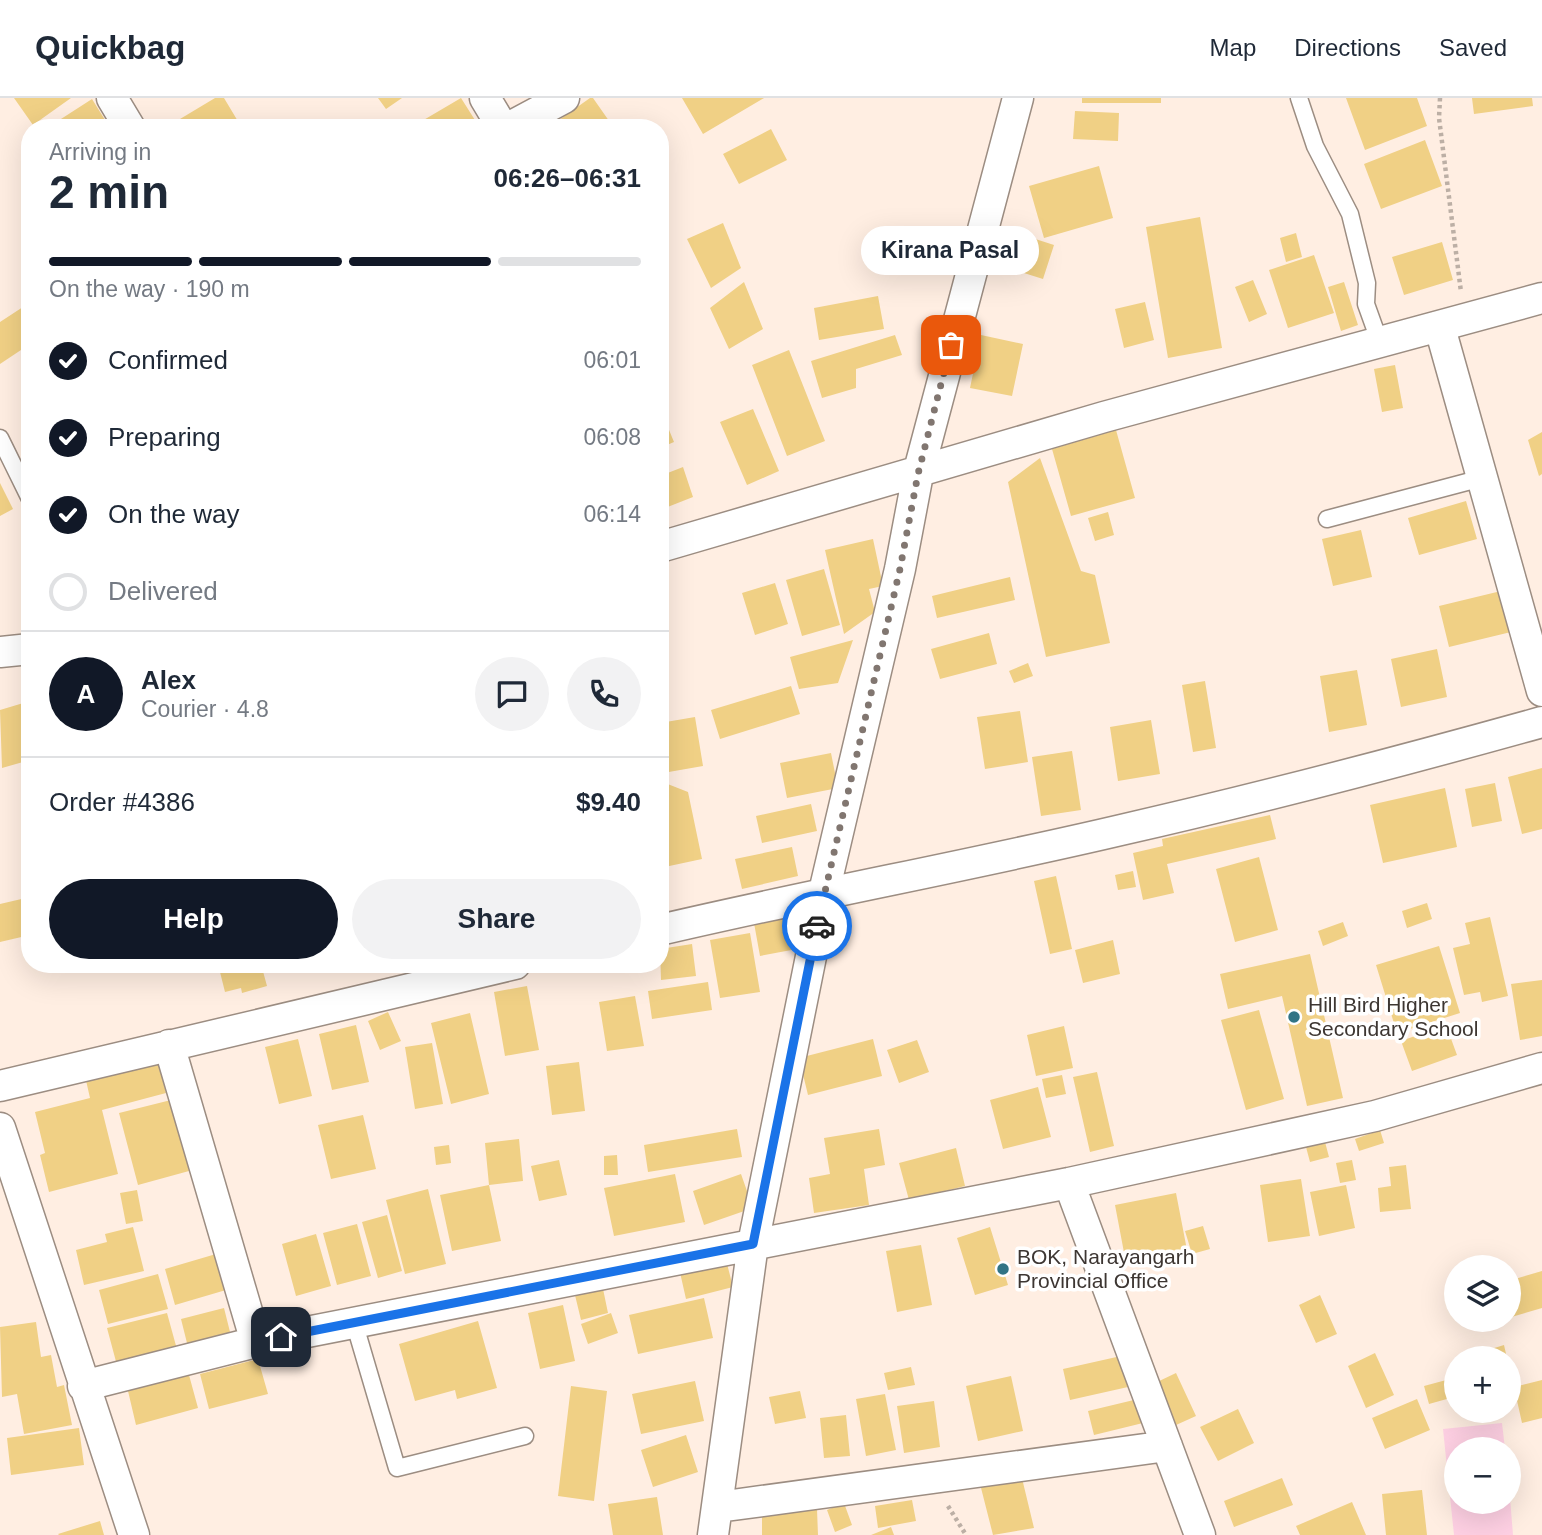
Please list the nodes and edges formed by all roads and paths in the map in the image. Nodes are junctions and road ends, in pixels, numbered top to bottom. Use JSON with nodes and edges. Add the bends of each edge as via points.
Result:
{"nodes":[{"id":1,"x":112,"y":98,"type":"edge"},
{"id":2,"x":485,"y":98,"type":"edge"},
{"id":3,"x":564,"y":98,"type":"edge"},
{"id":4,"x":1018,"y":98,"type":"edge"},
{"id":5,"x":1299,"y":98,"type":"edge"},
{"id":6,"x":1440,"y":98,"type":"edge"},
{"id":7,"x":125,"y":119,"type":"edge"},
{"id":8,"x":499,"y":119,"type":"edge"},
{"id":9,"x":523,"y":119,"type":"edge"},
{"id":10,"x":1542,"y":298,"type":"edge"},
{"id":11,"x":1440,"y":328,"type":"junction"},
{"id":12,"x":1380,"y":343,"type":"junction"},
{"id":13,"x":0,"y":438,"type":"edge"},
{"id":14,"x":918,"y":474,"type":"junction"},
{"id":15,"x":1482,"y":478,"type":"junction"},
{"id":16,"x":21,"y":481,"type":"edge"},
{"id":17,"x":1327,"y":519,"type":"dead end"},
{"id":18,"x":669,"y":544,"type":"edge"},
{"id":19,"x":21,"y":650,"type":"edge"},
{"id":20,"x":0,"y":652,"type":"edge"},
{"id":21,"x":1542,"y":691,"type":"edge"},
{"id":22,"x":1542,"y":722,"type":"edge"},
{"id":23,"x":824,"y":892,"type":"junction"},
{"id":24,"x":669,"y":928,"type":"edge"},
{"id":25,"x":477,"y":973,"type":"edge"},
{"id":26,"x":169,"y":1045,"type":"junction"},
{"id":27,"x":1542,"y":1069,"type":"edge"},
{"id":28,"x":0,"y":1086,"type":"edge"},
{"id":29,"x":0,"y":1128,"type":"edge"},
{"id":30,"x":1069,"y":1183,"type":"junction"},
{"id":31,"x":753,"y":1244,"type":"junction"},
{"id":32,"x":354,"y":1322,"type":"junction"},
{"id":33,"x":256,"y":1342,"type":"junction"},
{"id":34,"x":83,"y":1386,"type":"junction"},
{"id":35,"x":525,"y":1436,"type":"dead end"},
{"id":36,"x":1167,"y":1446,"type":"junction"},
{"id":37,"x":715,"y":1521,"type":"edge"},
{"id":38,"x":134,"y":1535,"type":"edge"},
{"id":39,"x":1200,"y":1535,"type":"edge"}],
"edges":[{"from":1,"to":7,"type":"street"},
{"from":2,"to":8,"type":"street"},
{"from":3,"to":9,"type":"street"},
{"from":4,"to":14,"type":"street"},
{"from":5,"to":12,"type":"lane","via":[[1315,146],[1350,214],[1367,283],[1366,304]]},
{"from":6,"to":11,"type":"path","via":[[1462,301]]},
{"from":10,"to":11,"type":"street"},
{"from":11,"to":12,"type":"street"},
{"from":11,"to":15,"type":"street"},
{"from":12,"to":14,"type":"street","via":[[1104,417]]},
{"from":13,"to":16,"type":"lane"},
{"from":14,"to":18,"type":"street"},
{"from":14,"to":23,"type":"street"},
{"from":15,"to":17,"type":"lane"},
{"from":15,"to":21,"type":"street"},
{"from":19,"to":20,"type":"street"},
{"from":22,"to":23,"type":"street","via":[[1119,831]]},
{"from":23,"to":24,"type":"street"},
{"from":23,"to":31,"type":"street"},
{"from":25,"to":26,"type":"street"},
{"from":26,"to":28,"type":"street"},
{"from":26,"to":33,"type":"street"},
{"from":27,"to":30,"type":"street","via":[[1375,1116]]},
{"from":29,"to":34,"type":"street"},
{"from":30,"to":31,"type":"street"},
{"from":30,"to":36,"type":"street"},
{"from":31,"to":32,"type":"street"},
{"from":31,"to":37,"type":"street"},
{"from":32,"to":33,"type":"street"},
{"from":32,"to":35,"type":"lane","via":[[397,1468]]},
{"from":33,"to":34,"type":"street"},
{"from":34,"to":38,"type":"street"},
{"from":36,"to":37,"type":"street"},
{"from":36,"to":39,"type":"street"}]}
